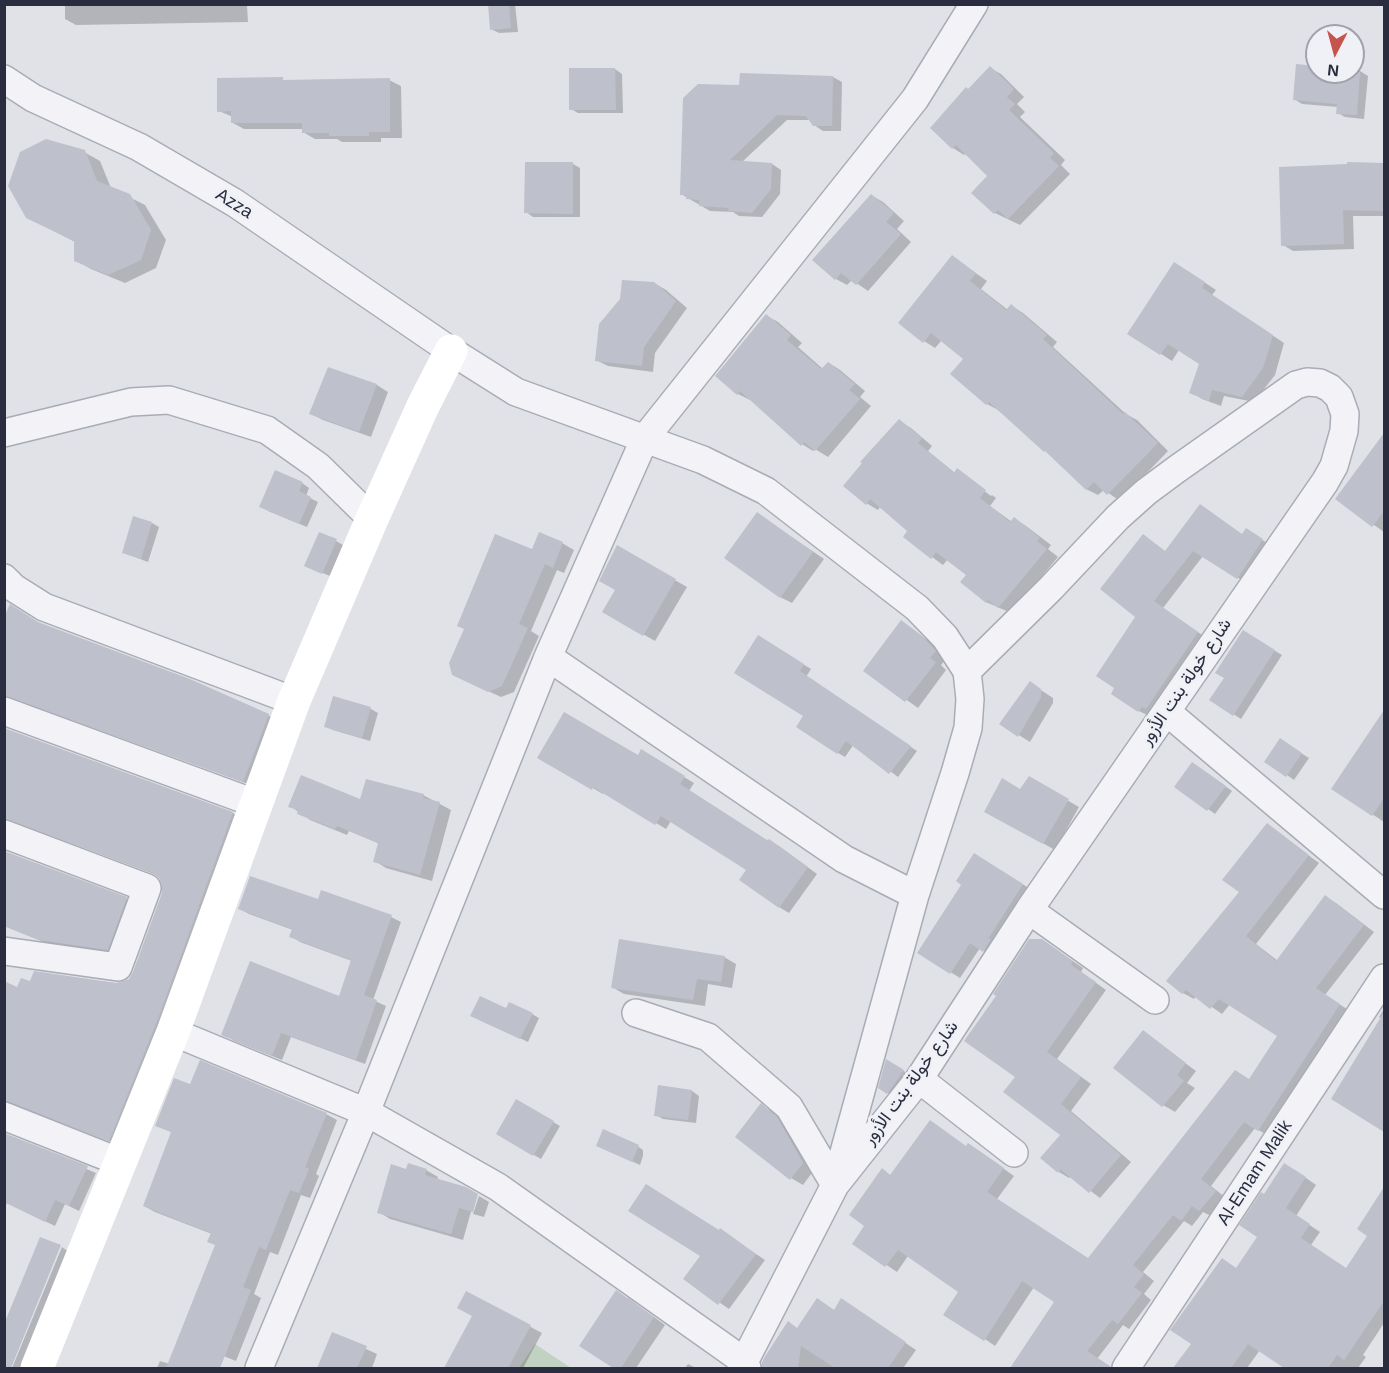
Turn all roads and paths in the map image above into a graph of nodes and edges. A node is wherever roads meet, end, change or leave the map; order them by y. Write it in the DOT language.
graph roads {
  1 [pos="974,4"];
  2 [pos="4,79"];
  3 [pos="450,351"];
  4 [pos="4,433"];
  5 [pos="645,438"];
  6 [pos="372,519"];
  7 [pos="4,578"];
  8 [pos="548,657"];
  9 [pos="967,671"];
  10 [pos="294,701"];
  11 [pos="4,711"];
  12 [pos="1167,712"];
  13 [pos="257,804"];
  14 [pos="4,834"];
  15 [pos="1384,894"];
  16 [pos="915,895"];
  17 [pos="1029,910"];
  18 [pos="4,951"];
  19 [pos="1384,978"];
  20 [pos="1155,1000"];
  21 [pos="636,1013"];
  22 [pos="173,1032"];
  23 [pos="919,1079"];
  24 [pos="366,1112"];
  25 [pos="4,1116"];
  26 [pos="1014,1153"];
  27 [pos="120,1162"];
  28 [pos="835,1185"];
  29 [pos="744,1366"];
  30 [pos="37,1368"];
  31 [pos="259,1368"];
  32 [pos="1126,1368"];
  1 -- 5 [label="street"];
  2 -- 3 [label="street, Azza"];
  3 -- 5 [label="street, Azza"];
  3 -- 6 [label="street"];
  4 -- 6 [label="street"];
  5 -- 8 [label="street"];
  5 -- 9 [label="street, Azza"];
  6 -- 10 [label="street"];
  7 -- 10 [label="street"];
  8 -- 16 [label="street"];
  8 -- 24 [label="street"];
  9 -- 12 [label="street, شارع خولة بنت الأزور"];
  9 -- 16 [label="street"];
  10 -- 13 [label="street"];
  11 -- 13 [label="street"];
  12 -- 15 [label="street"];
  12 -- 17 [label="street, شارع خولة بنت الأزور"];
  13 -- 22 [label="street"];
  14 -- 18 [label="street"];
  16 -- 28 [label="street"];
  17 -- 20 [label="street"];
  17 -- 23 [label="street, شارع خولة بنت الأزور"];
  19 -- 32 [label="street, Al-Emam Malik"];
  21 -- 28 [label="street"];
  22 -- 24 [label="street"];
  22 -- 27 [label="street"];
  23 -- 26 [label="street"];
  23 -- 28 [label="street, شارع خولة بنت الأزور"];
  24 -- 29 [label="street"];
  24 -- 31 [label="street"];
  25 -- 27 [label="street"];
  27 -- 30 [label="street"];
  28 -- 29 [label="street, شارع خولة بنت الأزور"];
}
